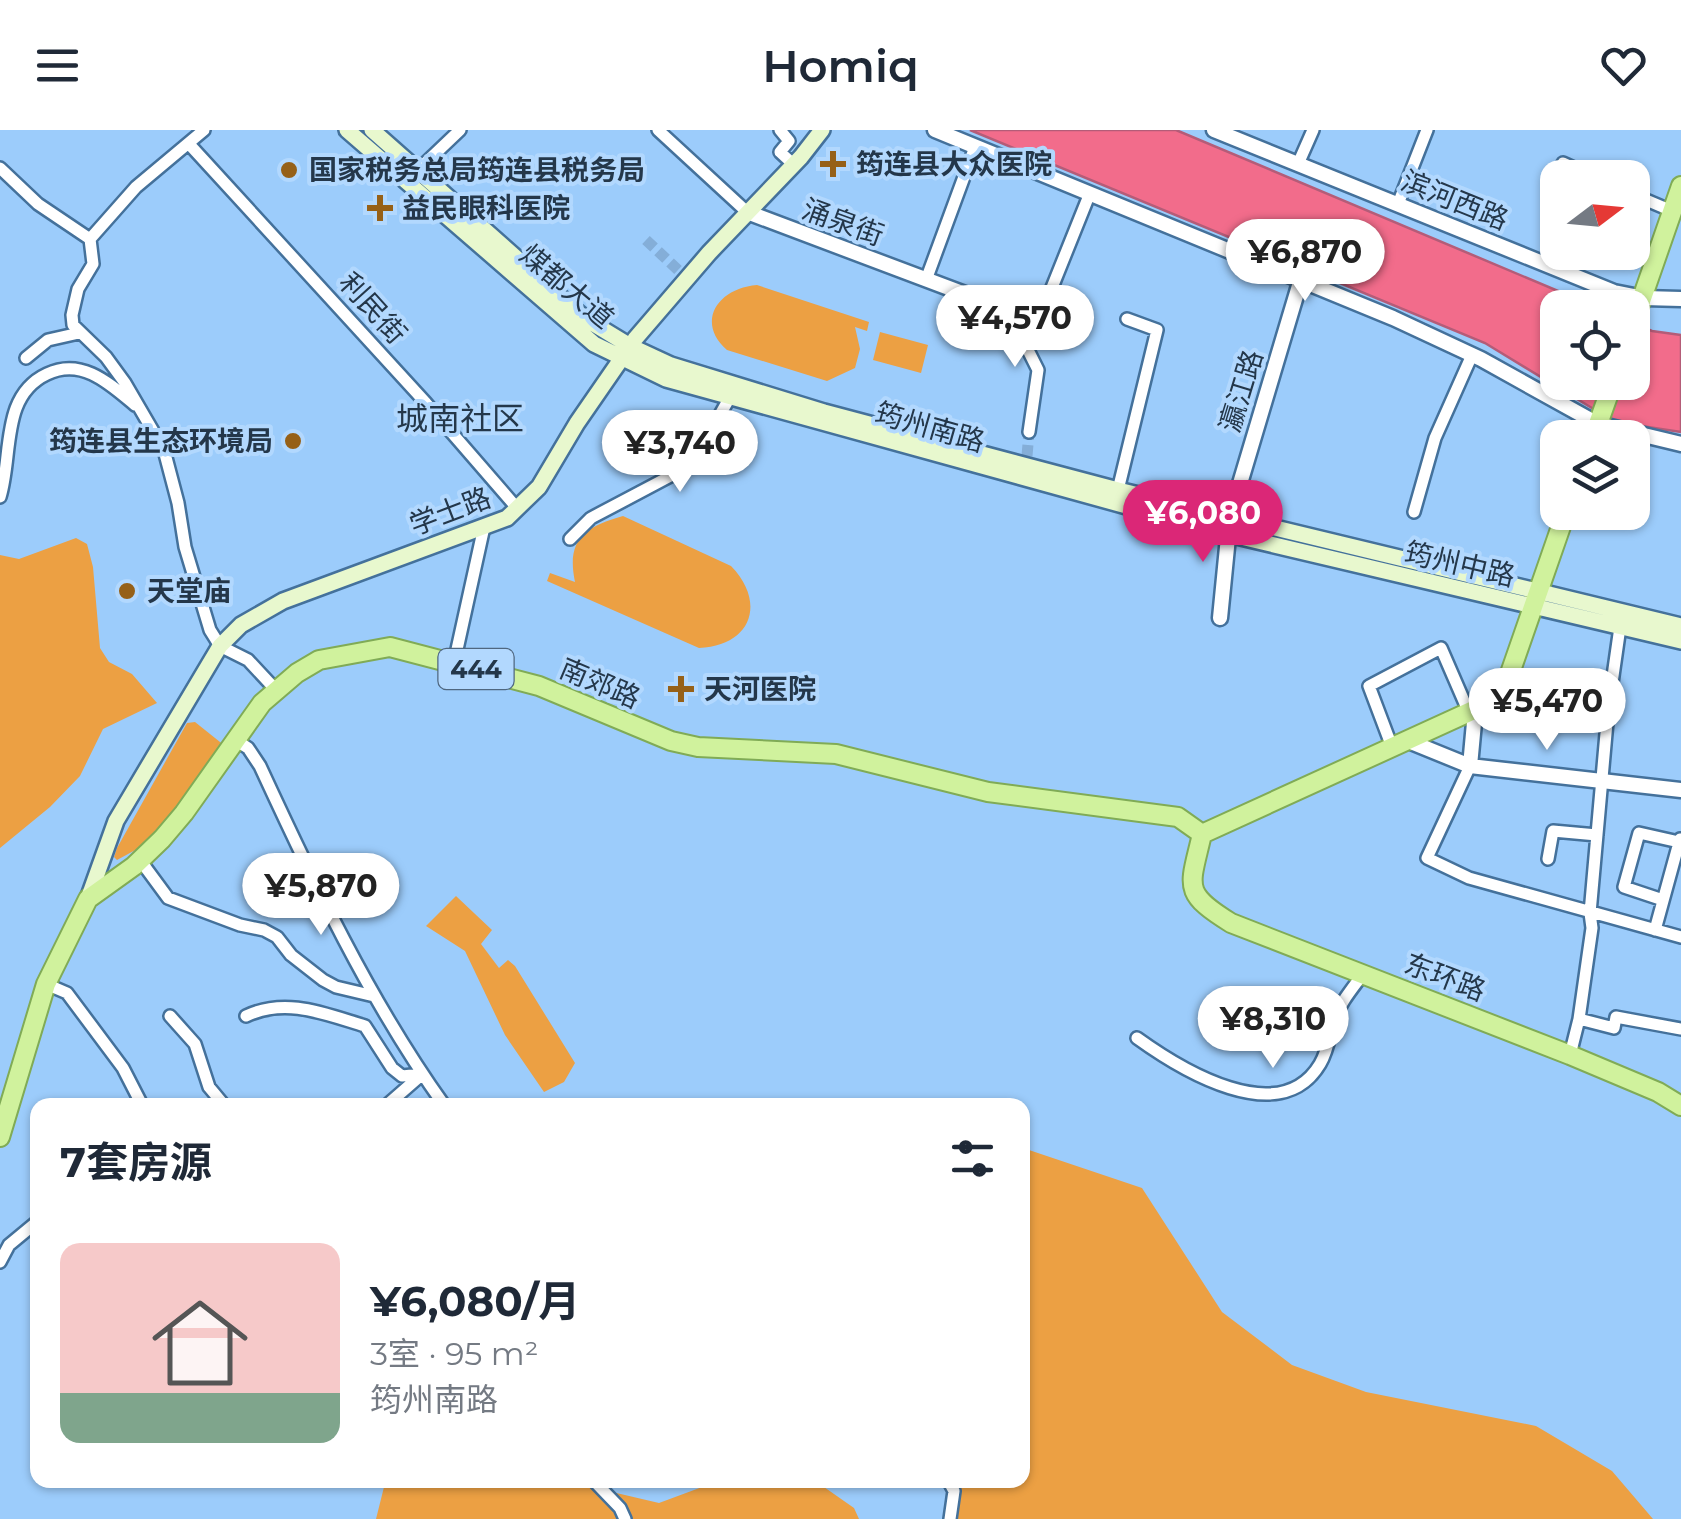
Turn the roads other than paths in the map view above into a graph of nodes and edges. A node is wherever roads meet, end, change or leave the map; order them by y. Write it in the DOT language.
graph roads {
  1 [pos="204,130"];
  2 [pos="347,130"];
  3 [pos="372,130"];
  4 [pos="460,130"];
  5 [pos="658,130"];
  6 [pos="780,130"];
  7 [pos="822,130"];
  8 [pos="934,130"];
  9 [pos="1214,130"];
  10 [pos="1313,130"];
  11 [pos="1427,130"];
  12 [pos="190,144"];
  13 [pos="975,147"];
  14 [pos="793,164"];
  15 [pos="1298,164"];
  16 [pos="0,168"];
  17 [pos="418,170"];
  18 [pos="1681,186"];
  19 [pos="1090,193"];
  20 [pos="1650,202"];
  21 [pos="1398,204"];
  22 [pos="1672,211"];
  23 [pos="747,212"];
  24 [pos="90,240"];
  25 [pos="1301,278"];
  26 [pos="926,280"];
  27 [pos="1610,290"];
  28 [pos="1647,290"];
  29 [pos="1650,298"];
  30 [pos="1681,299"];
  31 [pos="1126,319"];
  32 [pos="1034,320"];
  33 [pos="78,333"];
  34 [pos="626,353"];
  35 [pos="1472,355"];
  36 [pos="26,358"];
  37 [pos="730,397"];
  38 [pos="142,411"];
  39 [pos="1578,420"];
  40 [pos="1029,432"];
  41 [pos="1650,439"];
  42 [pos="1681,444"];
  43 [pos="1118,490"];
  44 [pos="0,497"];
  45 [pos="517,508"];
  46 [pos="1414,512"];
  47 [pos="1230,517"];
  48 [pos="484,527"];
  49 [pos="1560,530"];
  50 [pos="1228,534"];
  51 [pos="570,539"];
  52 [pos="1535,600"];
  53 [pos="1220,618"];
  54 [pos="1681,626"];
  55 [pos="1620,628"];
  56 [pos="1681,641"];
  57 [pos="220,646"];
  58 [pos="454,663"];
  59 [pos="276,690"];
  60 [pos="1475,712"];
  61 [pos="234,739"];
  62 [pos="1399,743"];
  63 [pos="1470,766"];
  64 [pos="1602,781"];
  65 [pos="1681,790"];
  66 [pos="1202,834"];
  67 [pos="1597,835"];
  68 [pos="1679,847"];
  69 [pos="140,860"];
  70 [pos="1548,860"];
  71 [pos="88,899"];
  72 [pos="1663,900"];
  73 [pos="1590,913"];
  74 [pos="1654,930"];
  75 [pos="1681,936"];
  76 [pos="1363,974"];
  77 [pos="46,984"];
  78 [pos="374,996"];
  79 [pos="170,1016"];
  80 [pos="246,1016"];
  81 [pos="1580,1019"];
  82 [pos="1681,1029"];
  83 [pos="1137,1038"];
  84 [pos="1570,1055"];
  85 [pos="422,1074"];
  86 [pos="138,1098"];
  87 [pos="218,1098"];
  88 [pos="392,1098"];
  89 [pos="439,1098"];
  90 [pos="1681,1106"];
  91 [pos="0,1137"];
  92 [pos="30,1228"];
  93 [pos="0,1262"];
  94 [pos="601,1488"];
  95 [pos="952,1488"];
  96 [pos="626,1519"];
  97 [pos="950,1519"];
  1 -- 12 [label="street"];
  2 -- 34 [label="main road, 煤都大道"];
  3 -- 17 [label="main road, 煤都大道"];
  4 -- 17 [label="street"];
  5 -- 23 [label="street, 涌泉街"];
  6 -- 14 [label="street"];
  7 -- 14 [label="main road, 学士路"];
  8 -- 13 [label="street"];
  9 -- 15 [label="street, 滨河西路"];
  10 -- 15 [label="street"];
  11 -- 21 [label="street"];
  12 -- 24 [label="street"];
  12 -- 45 [label="street, 利民街"];
  13 -- 19 [label="street"];
  13 -- 26 [label="street"];
  14 -- 23 [label="main road, 学士路"];
  15 -- 21 [label="street, 滨河西路"];
  16 -- 24 [label="street"];
  17 -- 34 [label="main road, 煤都大道"];
  18 -- 22 [label="main road"];
  19 -- 25 [label="street"];
  19 -- 32 [label="street"];
  20 -- 22 [label="street"];
  21 -- 27 [label="street, 滨河西路"];
  22 -- 28 [label="main road"];
  23 -- 26 [label="street, 涌泉街"];
  23 -- 34 [label="main road, 学士路"];
  24 -- 33 [label="street"];
  25 -- 35 [label="street"];
  25 -- 47 [label="street, 瀛江路"];
  26 -- 32 [label="street, 涌泉街"];
  29 -- 30 [label="street, 滨河西路"];
  31 -- 43 [label="street"];
  32 -- 40 [label="street"];
  33 -- 36 [label="street"];
  33 -- 38 [label="street"];
  34 -- 37 [label="main road, 筠州南路"];
  34 -- 43 [label="main road, 筠州南路"];
  34 -- 45 [label="main road, 学士路"];
  35 -- 39 [label="street"];
  35 -- 46 [label="street"];
  37 -- 50 [label="main road, 筠州南路"];
  37 -- 51 [label="street"];
  38 -- 44 [label="street"];
  38 -- 57 [label="street"];
  41 -- 42 [label="street"];
  43 -- 47 [label="main road, 筠州南路"];
  45 -- 48 [label="main road, 学士路"];
  47 -- 50 [label="street, 瀛江路"];
  47 -- 52 [label="main road, 筠州中路"];
  48 -- 57 [label="main road, 学士路"];
  48 -- 58 [label="street"];
  49 -- 52 [label="main road"];
  50 -- 52 [label="main road, 筠州中路"];
  50 -- 53 [label="street, 瀛江路"];
  52 -- 54 [label="main road, 筠州中路"];
  52 -- 55 [label="main road, 筠州中路"];
  52 -- 60 [label="main road"];
  55 -- 56 [label="main road, 筠州中路"];
  55 -- 64 [label="street"];
  57 -- 59 [label="street"];
  57 -- 71 [label="main road, 学士路"];
  58 -- 59 [label="main road, 南郊路 / 444"];
  58 -- 66 [label="main road, 南郊路 / 444"];
  59 -- 61 [label="main road, 南郊路 / 444"];
  60 -- 62 [label="main road"];
  60 -- 62 [label="street"];
  60 -- 63 [label="street"];
  61 -- 69 [label="main road, 南郊路 / 444"];
  61 -- 78 [label="street"];
  62 -- 63 [label="street"];
  62 -- 66 [label="main road"];
  63 -- 64 [label="street"];
  63 -- 73 [label="street"];
  64 -- 65 [label="street"];
  64 -- 67 [label="street"];
  66 -- 76 [label="main road, 东环路"];
  67 -- 70 [label="street"];
  67 -- 73 [label="street"];
  68 -- 72 [label="street"];
  68 -- 72 [label="street"];
  69 -- 71 [label="main road, 南郊路 / 444"];
  69 -- 78 [label="street"];
  71 -- 77 [label="main road, 南郊路 / 444"];
  72 -- 74 [label="street"];
  73 -- 74 [label="street"];
  73 -- 81 [label="street"];
  74 -- 75 [label="street"];
  76 -- 83 [label="street"];
  76 -- 84 [label="main road, 东环路"];
  77 -- 86 [label="street"];
  77 -- 91 [label="main road, 南郊路 / 444"];
  78 -- 85 [label="street"];
  79 -- 87 [label="street"];
  80 -- 85 [label="street"];
  81 -- 82 [label="street"];
  81 -- 84 [label="street"];
  84 -- 90 [label="main road, 东环路"];
  85 -- 88 [label="street"];
  85 -- 89 [label="street"];
  92 -- 93 [label="street"];
  94 -- 96 [label="street"];
  95 -- 97 [label="street"];
}
